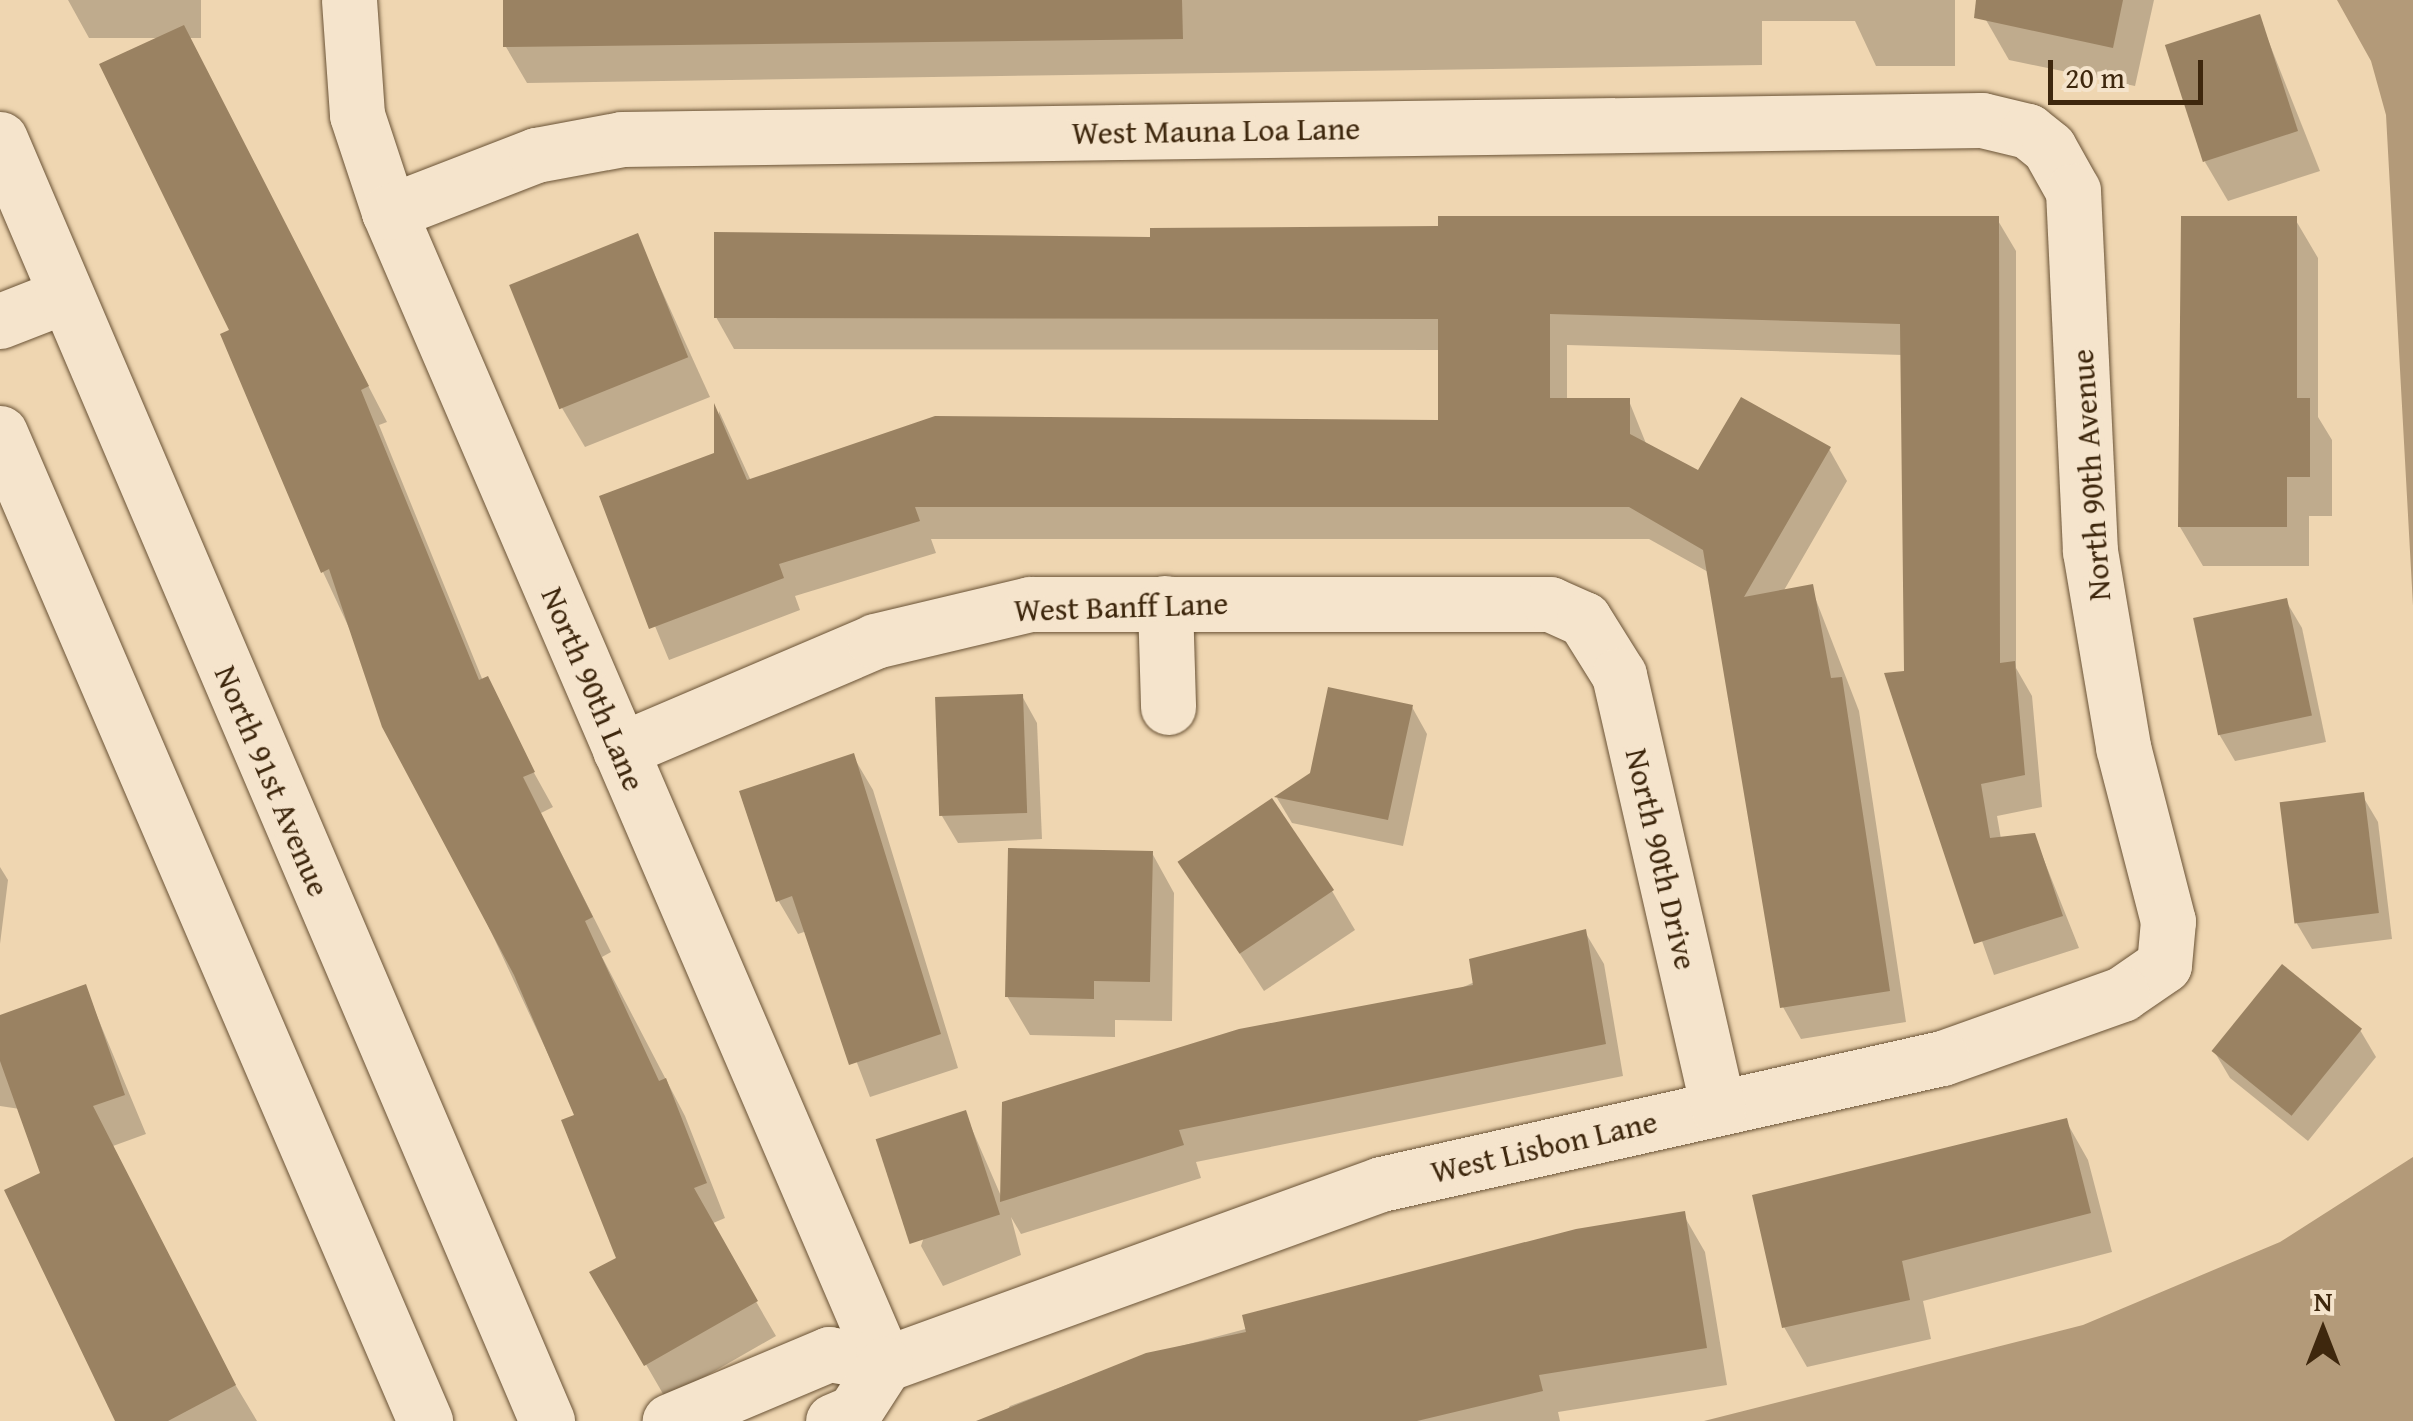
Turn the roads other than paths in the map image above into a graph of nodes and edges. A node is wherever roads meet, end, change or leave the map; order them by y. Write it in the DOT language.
graph roads {
  1 [pos="349,0"];
  2 [pos="0,139"];
  3 [pos="2049,148"];
  4 [pos="389,212"];
  5 [pos="64,296"];
  6 [pos="0,321"];
  7 [pos="0,432"];
  8 [pos="1165,603"];
  9 [pos="1584,619"];
  10 [pos="1168,708"];
  11 [pos="620,750"];
  12 [pos="2168,921"];
  13 [pos="1718,1108"];
  14 [pos="885,1364"];
  15 [pos="425,1421"];
  16 [pos="547,1421"];
  17 [pos="670,1421"];
  18 [pos="833,1421"];
  1 -- 4 [label="street, North 90th Lane"];
  2 -- 5 [label="street, North 91st Avenue"];
  3 -- 4 [label="street, West Mauna Loa Lane"];
  3 -- 12 [label="street, North 90th Avenue"];
  4 -- 11 [label="street, North 90th Lane"];
  5 -- 6 [label="street"];
  5 -- 16 [label="street, North 91st Avenue"];
  7 -- 15 [label="street"];
  8 -- 9 [label="street, West Banff Lane"];
  8 -- 10 [label="street"];
  8 -- 11 [label="street, West Banff Lane"];
  9 -- 13 [label="street, North 90th Drive"];
  11 -- 14 [label="street, North 90th Lane"];
  12 -- 13 [label="street, West Lisbon Lane"];
  13 -- 14 [label="street, West Lisbon Lane"];
  14 -- 17 [label="street, West Lisbon Lane"];
  14 -- 18 [label="street"];
}
